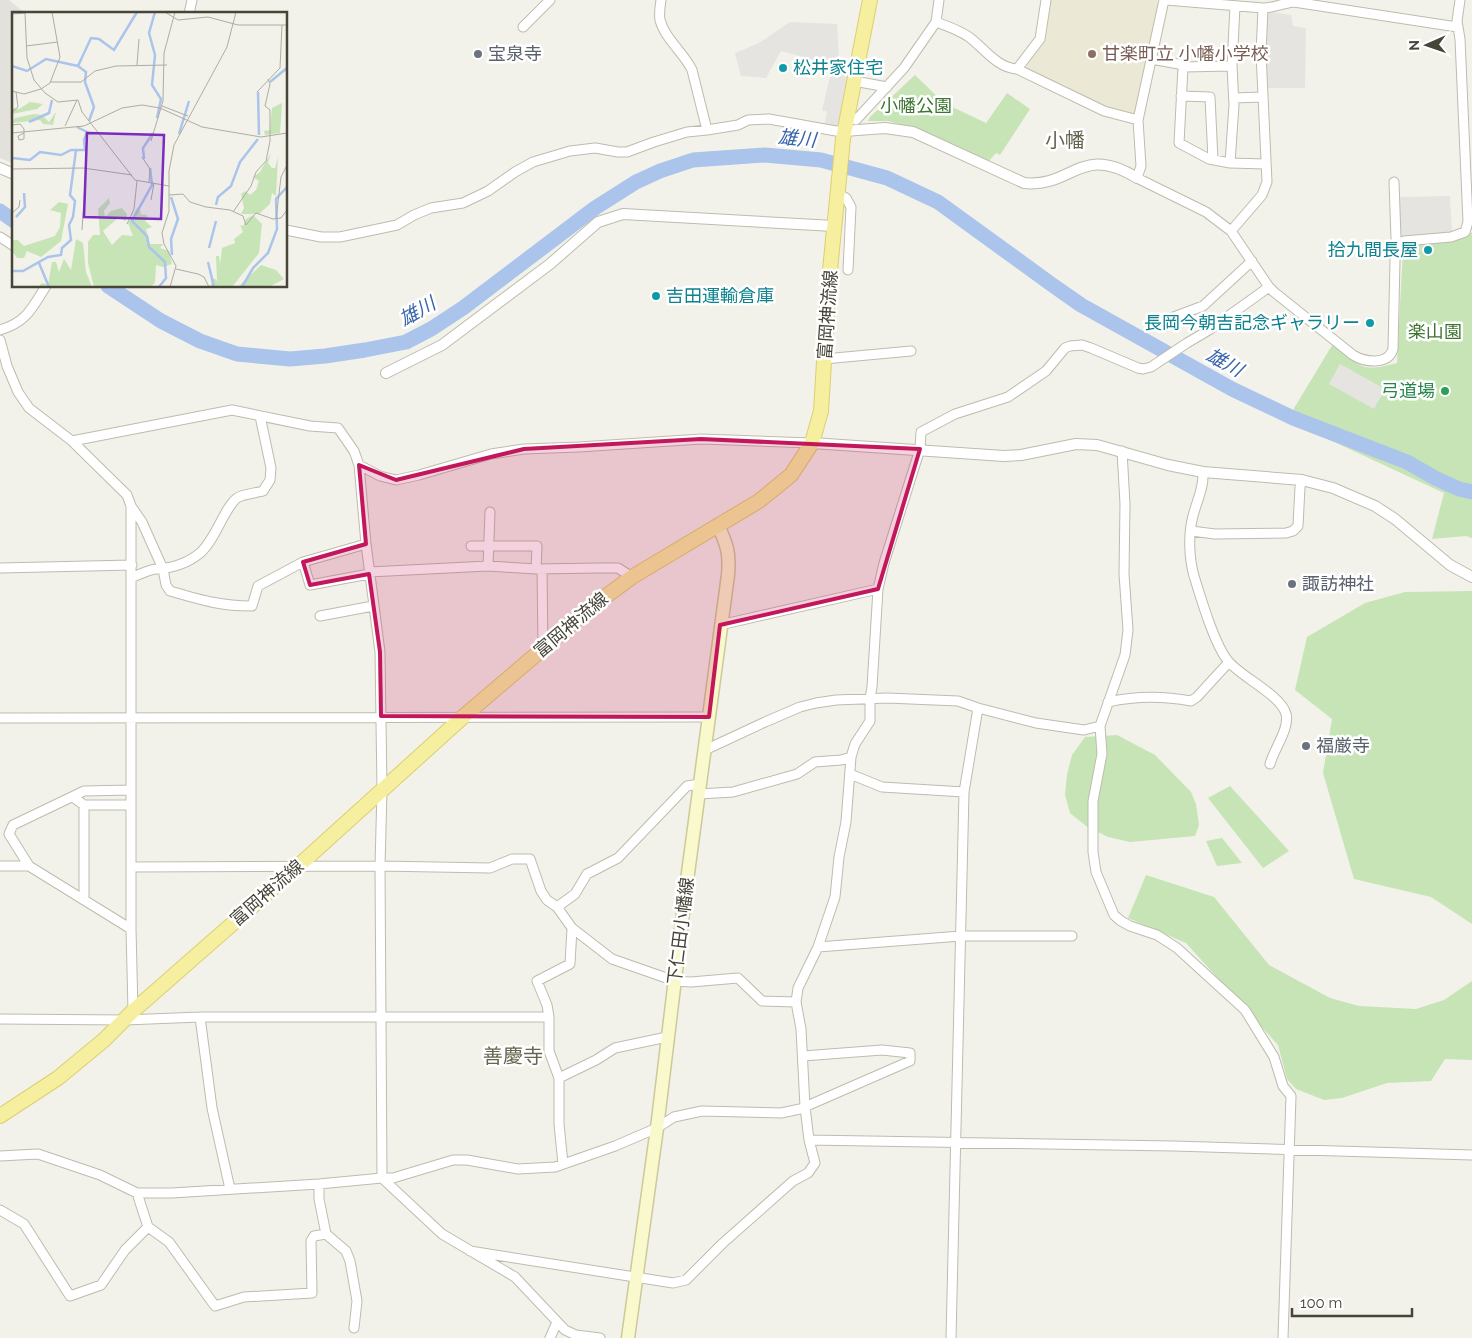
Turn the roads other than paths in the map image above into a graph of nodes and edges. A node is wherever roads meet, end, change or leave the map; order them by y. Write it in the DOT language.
graph roads {
  1 [pos="550,0"];
  2 [pos="661,0"];
  3 [pos="870,0"];
  4 [pos="939,0"];
  5 [pos="1046,0"];
  6 [pos="1165,0"];
  7 [pos="1460,0"];
  8 [pos="1279,2"];
  9 [pos="1235,6"];
  10 [pos="1263,8"];
  11 [pos="936,22"];
  12 [pos="523,26"];
  13 [pos="1458,27"];
  14 [pos="1152,59"];
  15 [pos="1232,66"];
  16 [pos="1183,67"];
  17 [pos="1017,69"];
  18 [pos="854,81"];
  19 [pos="1462,84"];
  20 [pos="1472,84"];
  21 [pos="887,87"];
  22 [pos="1181,96"];
  23 [pos="1262,97"];
  24 [pos="1234,98"];
  25 [pos="856,120"];
  26 [pos="1138,120"];
  27 [pos="707,130"];
  28 [pos="844,135"];
  29 [pos="1213,160"];
  30 [pos="1230,163"];
  31 [pos="1266,164"];
  32 [pos="0,168"];
  33 [pos="12,173"];
  34 [pos="1137,178"];
  35 [pos="1394,182"];
  36 [pos="838,194"];
  37 [pos="834,226"];
  38 [pos="288,230"];
  39 [pos="1231,232"];
  40 [pos="0,237"];
  41 [pos="1398,244"];
  42 [pos="12,245"];
  43 [pos="1252,261"];
  44 [pos="848,270"];
  45 [pos="1269,287"];
  46 [pos="45,288"];
  47 [pos="1171,318"];
  48 [pos="0,330"];
  49 [pos="0,340"];
  50 [pos="911,351"];
  51 [pos="824,359"];
  52 [pos="386,373"];
  53 [pos="260,416"];
  54 [pos="72,441"];
  55 [pos="812,443"];
  56 [pos="920,449"];
  57 [pos="1122,451"];
  58 [pos="358,465"];
  59 [pos="1203,472"];
  60 [pos="1302,480"];
  61 [pos="131,506"];
  62 [pos="490,512"];
  63 [pos="718,525"];
  64 [pos="1191,531"];
  65 [pos="366,544"];
  66 [pos="471,546"];
  67 [pos="488,546"];
  68 [pos="303,562"];
  69 [pos="132,565"];
  70 [pos="488,566"];
  71 [pos="0,568"];
  72 [pos="163,569"];
  73 [pos="539,569"];
  74 [pos="369,573"];
  75 [pos="132,577"];
  76 [pos="632,577"];
  77 [pos="1472,577"];
  78 [pos="878,589"];
  79 [pos="374,606"];
  80 [pos="320,616"];
  81 [pos="720,625"];
  82 [pos="543,648"];
  83 [pos="1229,662"];
  84 [pos="870,698"];
  85 [pos="1108,702"];
  86 [pos="978,708"];
  87 [pos="381,716"];
  88 [pos="464,716"];
  89 [pos="709,717"];
  90 [pos="0,718"];
  91 [pos="131,718"];
  92 [pos="1100,726"];
  93 [pos="705,750"];
  94 [pos="851,757"];
  95 [pos="1270,764"];
  96 [pos="850,774"];
  97 [pos="700,789"];
  98 [pos="130,790"];
  99 [pos="382,790"];
  100 [pos="964,792"];
  101 [pos="73,797"];
  102 [pos="84,805"];
  103 [pos="131,805"];
  104 [pos="0,866"];
  105 [pos="29,866"];
  106 [pos="380,866"];
  107 [pos="131,868"];
  108 [pos="296,868"];
  109 [pos="84,900"];
  110 [pos="557,907"];
  111 [pos="572,928"];
  112 [pos="131,929"];
  113 [pos="961,936"];
  114 [pos="1072,936"];
  115 [pos="818,947"];
  116 [pos="675,981"];
  117 [pos="796,1002"];
  118 [pos="129,1015"];
  119 [pos="200,1017"];
  120 [pos="382,1018"];
  121 [pos="550,1018"];
  122 [pos="0,1020"];
  123 [pos="667,1037"];
  124 [pos="803,1056"];
  125 [pos="559,1078"];
  126 [pos="805,1107"];
  127 [pos="0,1116"];
  128 [pos="657,1128"];
  129 [pos="809,1140"];
  130 [pos="956,1143"];
  131 [pos="1290,1151"];
  132 [pos="1472,1155"];
  133 [pos="0,1156"];
  134 [pos="563,1164"];
  135 [pos="382,1178"];
  136 [pos="319,1184"];
  137 [pos="230,1189"];
  138 [pos="137,1193"];
  139 [pos="0,1210"];
  140 [pos="148,1227"];
  141 [pos="326,1234"];
  142 [pos="470,1251"];
  143 [pos="635,1276"];
  144 [pos="557,1322"];
  145 [pos="354,1328"];
  146 [pos="550,1338"];
  147 [pos="600,1338"];
  148 [pos="628,1338"];
  149 [pos="951,1338"];
  150 [pos="1283,1338"];
  1 -- 12 [label="street"];
  2 -- 27 [label="street"];
  3 -- 18 [label="main road, 富岡神流線"];
  4 -- 11 [label="street"];
  5 -- 17 [label="street"];
  6 -- 9 [label="street"];
  6 -- 14 [label="street"];
  7 -- 13 [label="street"];
  8 -- 10 [label="street"];
  8 -- 13 [label="street"];
  9 -- 10 [label="street"];
  9 -- 15 [label="street"];
  10 -- 23 [label="street"];
  11 -- 17 [label="street"];
  11 -- 21 [label="street"];
  13 -- 19 [label="street"];
  14 -- 16 [label="street"];
  14 -- 26 [label="street"];
  15 -- 16 [label="street"];
  15 -- 24 [label="street"];
  16 -- 22 [label="street"];
  17 -- 26 [label="street"];
  18 -- 21 [label="street"];
  18 -- 28 [label="main road, 富岡神流線"];
  19 -- 20 [label="street"];
  19 -- 41 [label="street"];
  21 -- 25 [label="street"];
  22 -- 29 [label="street"];
  22 -- 29 [label="street"];
  23 -- 24 [label="street"];
  23 -- 31 [label="street"];
  24 -- 30 [label="street"];
  26 -- 34 [label="street"];
  27 -- 28 [label="street"];
  27 -- 38 [label="street"];
  28 -- 34 [label="street"];
  28 -- 36 [label="main road, 富岡神流線"];
  29 -- 30 [label="street"];
  30 -- 31 [label="street"];
  31 -- 39 [label="street"];
  32 -- 33 [label="street"];
  34 -- 39 [label="street"];
  35 -- 41 [label="street"];
  36 -- 37 [label="main road, 富岡神流線"];
  36 -- 44 [label="street"];
  37 -- 51 [label="main road, 富岡神流線"];
  37 -- 52 [label="street"];
  39 -- 43 [label="street"];
  40 -- 42 [label="street"];
  41 -- 45 [label="street"];
  43 -- 45 [label="street"];
  43 -- 47 [label="street"];
  45 -- 56 [label="street"];
  46 -- 48 [label="street"];
  49 -- 54 [label="street"];
  50 -- 51 [label="street"];
  51 -- 55 [label="main road, 富岡神流線"];
  53 -- 54 [label="street"];
  53 -- 58 [label="street"];
  53 -- 72 [label="street"];
  54 -- 61 [label="street"];
  55 -- 56 [label="street"];
  55 -- 58 [label="street"];
  55 -- 63 [label="main road, 富岡神流線"];
  56 -- 57 [label="street"];
  56 -- 78 [label="street"];
  57 -- 59 [label="street"];
  57 -- 85 [label="street"];
  58 -- 65 [label="street"];
  59 -- 60 [label="street"];
  59 -- 64 [label="street"];
  60 -- 64 [label="street"];
  60 -- 77 [label="street"];
  61 -- 69 [label="street"];
  61 -- 72 [label="street"];
  62 -- 67 [label="street"];
  63 -- 76 [label="main road, 富岡神流線"];
  63 -- 81 [label="main road, 下仁田小幡線"];
  64 -- 83 [label="street"];
  65 -- 68 [label="street"];
  65 -- 74 [label="street"];
  66 -- 67 [label="street"];
  67 -- 70 [label="street"];
  67 -- 73 [label="street"];
  68 -- 72 [label="street"];
  68 -- 74 [label="street"];
  69 -- 71 [label="street"];
  69 -- 75 [label="street"];
  70 -- 73 [label="street"];
  70 -- 74 [label="street"];
  72 -- 75 [label="street"];
  73 -- 76 [label="street"];
  73 -- 82 [label="street"];
  74 -- 79 [label="street"];
  75 -- 91 [label="street"];
  76 -- 82 [label="main road, 富岡神流線"];
  78 -- 81 [label="street"];
  78 -- 84 [label="street"];
  79 -- 80 [label="street"];
  79 -- 87 [label="street"];
  81 -- 89 [label="main road, 下仁田小幡線"];
  82 -- 88 [label="main road, 富岡神流線"];
  83 -- 85 [label="street"];
  83 -- 95 [label="street"];
  84 -- 86 [label="street"];
  84 -- 93 [label="street"];
  84 -- 94 [label="street"];
  85 -- 92 [label="street"];
  86 -- 92 [label="street"];
  86 -- 100 [label="street"];
  87 -- 88 [label="street"];
  87 -- 91 [label="street"];
  87 -- 99 [label="street"];
  88 -- 89 [label="street"];
  88 -- 99 [label="main road, 富岡神流線"];
  89 -- 93 [label="main road, 下仁田小幡線"];
  90 -- 91 [label="street"];
  91 -- 98 [label="street"];
  92 -- 131 [label="street"];
  93 -- 97 [label="main road, 下仁田小幡線"];
  94 -- 96 [label="street"];
  94 -- 97 [label="street"];
  96 -- 100 [label="street"];
  96 -- 115 [label="street"];
  97 -- 110 [label="street"];
  97 -- 116 [label="main road, 下仁田小幡線"];
  98 -- 101 [label="street"];
  98 -- 103 [label="street"];
  99 -- 106 [label="street"];
  99 -- 108 [label="main road, 富岡神流線"];
  100 -- 113 [label="street"];
  101 -- 102 [label="street"];
  101 -- 105 [label="street"];
  102 -- 103 [label="street"];
  102 -- 109 [label="street"];
  103 -- 107 [label="street"];
  104 -- 105 [label="street"];
  105 -- 109 [label="street"];
  106 -- 108 [label="street"];
  106 -- 110 [label="street"];
  106 -- 120 [label="street"];
  107 -- 108 [label="street"];
  107 -- 112 [label="street"];
  108 -- 118 [label="main road, 富岡神流線"];
  109 -- 112 [label="street"];
  110 -- 111 [label="street"];
  111 -- 116 [label="street"];
  111 -- 121 [label="street"];
  112 -- 118 [label="street"];
  113 -- 114 [label="street"];
  113 -- 115 [label="street"];
  113 -- 130 [label="street"];
  115 -- 117 [label="street"];
  116 -- 117 [label="street"];
  116 -- 123 [label="main road, 下仁田小幡線"];
  117 -- 124 [label="street"];
  118 -- 119 [label="street"];
  118 -- 122 [label="street"];
  118 -- 127 [label="main road, 富岡神流線"];
  119 -- 120 [label="street"];
  119 -- 137 [label="street"];
  120 -- 121 [label="street"];
  120 -- 135 [label="street"];
  121 -- 125 [label="street"];
  123 -- 125 [label="street"];
  123 -- 128 [label="main road, 下仁田小幡線"];
  124 -- 126 [label="street"];
  124 -- 126 [label="street"];
  125 -- 134 [label="street"];
  126 -- 128 [label="street"];
  126 -- 129 [label="street"];
  128 -- 134 [label="street"];
  128 -- 143 [label="main road, 下仁田小幡線"];
  129 -- 130 [label="street"];
  129 -- 143 [label="street"];
  130 -- 131 [label="street"];
  130 -- 149 [label="street"];
  131 -- 132 [label="street"];
  131 -- 150 [label="street"];
  133 -- 138 [label="street"];
  134 -- 135 [label="street"];
  135 -- 136 [label="street"];
  135 -- 142 [label="street"];
  136 -- 137 [label="street"];
  136 -- 141 [label="street"];
  137 -- 138 [label="street"];
  138 -- 140 [label="street"];
  139 -- 140 [label="street"];
  140 -- 141 [label="street"];
  141 -- 145 [label="street"];
  142 -- 143 [label="street"];
  142 -- 144 [label="street"];
  143 -- 148 [label="main road, 下仁田小幡線"];
  144 -- 146 [label="street"];
  144 -- 147 [label="street"];
}
